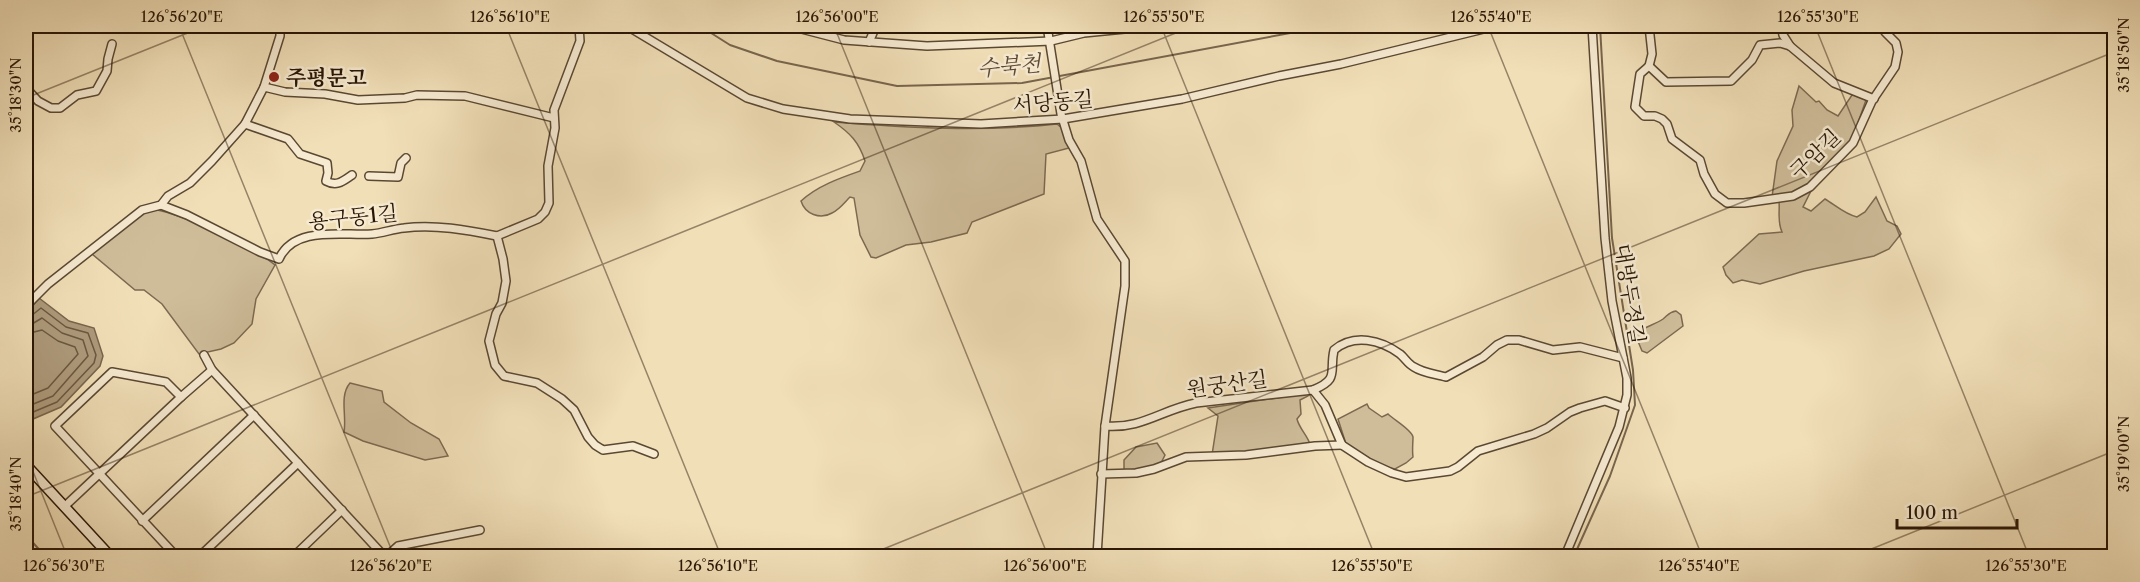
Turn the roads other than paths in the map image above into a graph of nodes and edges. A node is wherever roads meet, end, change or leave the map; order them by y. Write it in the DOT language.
graph roads {
  1 [pos="280,26"];
  2 [pos="579,26"];
  3 [pos="627,26"];
  4 [pos="790,26"];
  5 [pos="876,26"];
  6 [pos="1047,26"];
  7 [pos="1155,26"];
  8 [pos="1496,26"];
  9 [pos="1592,26"];
  10 [pos="1649,26"];
  11 [pos="1781,26"];
  12 [pos="1885,26"];
  13 [pos="868,42"];
  14 [pos="112,44"];
  15 [pos="1052,44"];
  16 [pos="1790,46"];
  17 [pos="1649,66"];
  18 [pos="264,87"];
  19 [pos="26,88"];
  20 [pos="1874,99"];
  21 [pos="1062,117"];
  22 [pos="554,118"];
  23 [pos="245,124"];
  24 [pos="406,158"];
  25 [pos="352,175"];
  26 [pos="369,176"];
  27 [pos="161,205"];
  28 [pos="497,236"];
  29 [pos="26,306"];
  30 [pos="204,355"];
  31 [pos="1623,358"];
  32 [pos="212,370"];
  33 [pos="1313,390"];
  34 [pos="181,397"];
  35 [pos="1625,408"];
  36 [pos="254,415"];
  37 [pos="1105,426"];
  38 [pos="1342,445"];
  39 [pos="654,454"];
  40 [pos="298,463"];
  41 [pos="26,465"];
  42 [pos="1101,474"];
  43 [pos="100,475"];
  44 [pos="64,507"];
  45 [pos="342,510"];
  46 [pos="142,521"];
  47 [pos="480,530"];
  48 [pos="110,556"];
  49 [pos="176,556"];
  50 [pos="200,556"];
  51 [pos="294,556"];
  52 [pos="385,556"];
  53 [pos="1097,556"];
  54 [pos="1565,556"];
  1 -- 18 [label="street"];
  2 -- 22 [label="street"];
  3 -- 21 [label="street, 서당동길"];
  4 -- 13 [label="street"];
  5 -- 13 [label="street"];
  6 -- 15 [label="street"];
  7 -- 15 [label="street"];
  8 -- 21 [label="street, 서당동길"];
  9 -- 31 [label="street, 대방두정길"];
  10 -- 17 [label="street, 구암길"];
  11 -- 16 [label="street"];
  12 -- 20 [label="street, 구암길"];
  13 -- 15 [label="street"];
  14 -- 19 [label="street"];
  15 -- 21 [label="street"];
  16 -- 17 [label="street"];
  16 -- 20 [label="street"];
  17 -- 20 [label="street, 구암길"];
  18 -- 22 [label="street"];
  18 -- 23 [label="street"];
  21 -- 37 [label="street"];
  22 -- 28 [label="street"];
  23 -- 25 [label="street, 용구동1길"];
  23 -- 27 [label="street"];
  24 -- 26 [label="street, 용구동1길"];
  27 -- 28 [label="street, 용구동1길"];
  27 -- 29 [label="street"];
  28 -- 39 [label="street"];
  30 -- 32 [label="street"];
  31 -- 33 [label="street"];
  31 -- 35 [label="street, 대방두정길"];
  32 -- 34 [label="street"];
  32 -- 36 [label="street"];
  33 -- 37 [label="street, 원궁산길"];
  33 -- 38 [label="street"];
  34 -- 43 [label="street"];
  34 -- 43 [label="street"];
  35 -- 38 [label="street"];
  35 -- 54 [label="street, 대방두정길"];
  36 -- 40 [label="street"];
  36 -- 46 [label="street"];
  37 -- 42 [label="street"];
  38 -- 42 [label="street"];
  40 -- 45 [label="street"];
  40 -- 50 [label="street"];
  41 -- 44 [label="street"];
  42 -- 53 [label="street"];
  43 -- 44 [label="street"];
  43 -- 46 [label="street"];
  44 -- 48 [label="street"];
  45 -- 51 [label="street"];
  45 -- 52 [label="street"];
  46 -- 49 [label="street"];
  47 -- 52 [label="street"];
}
